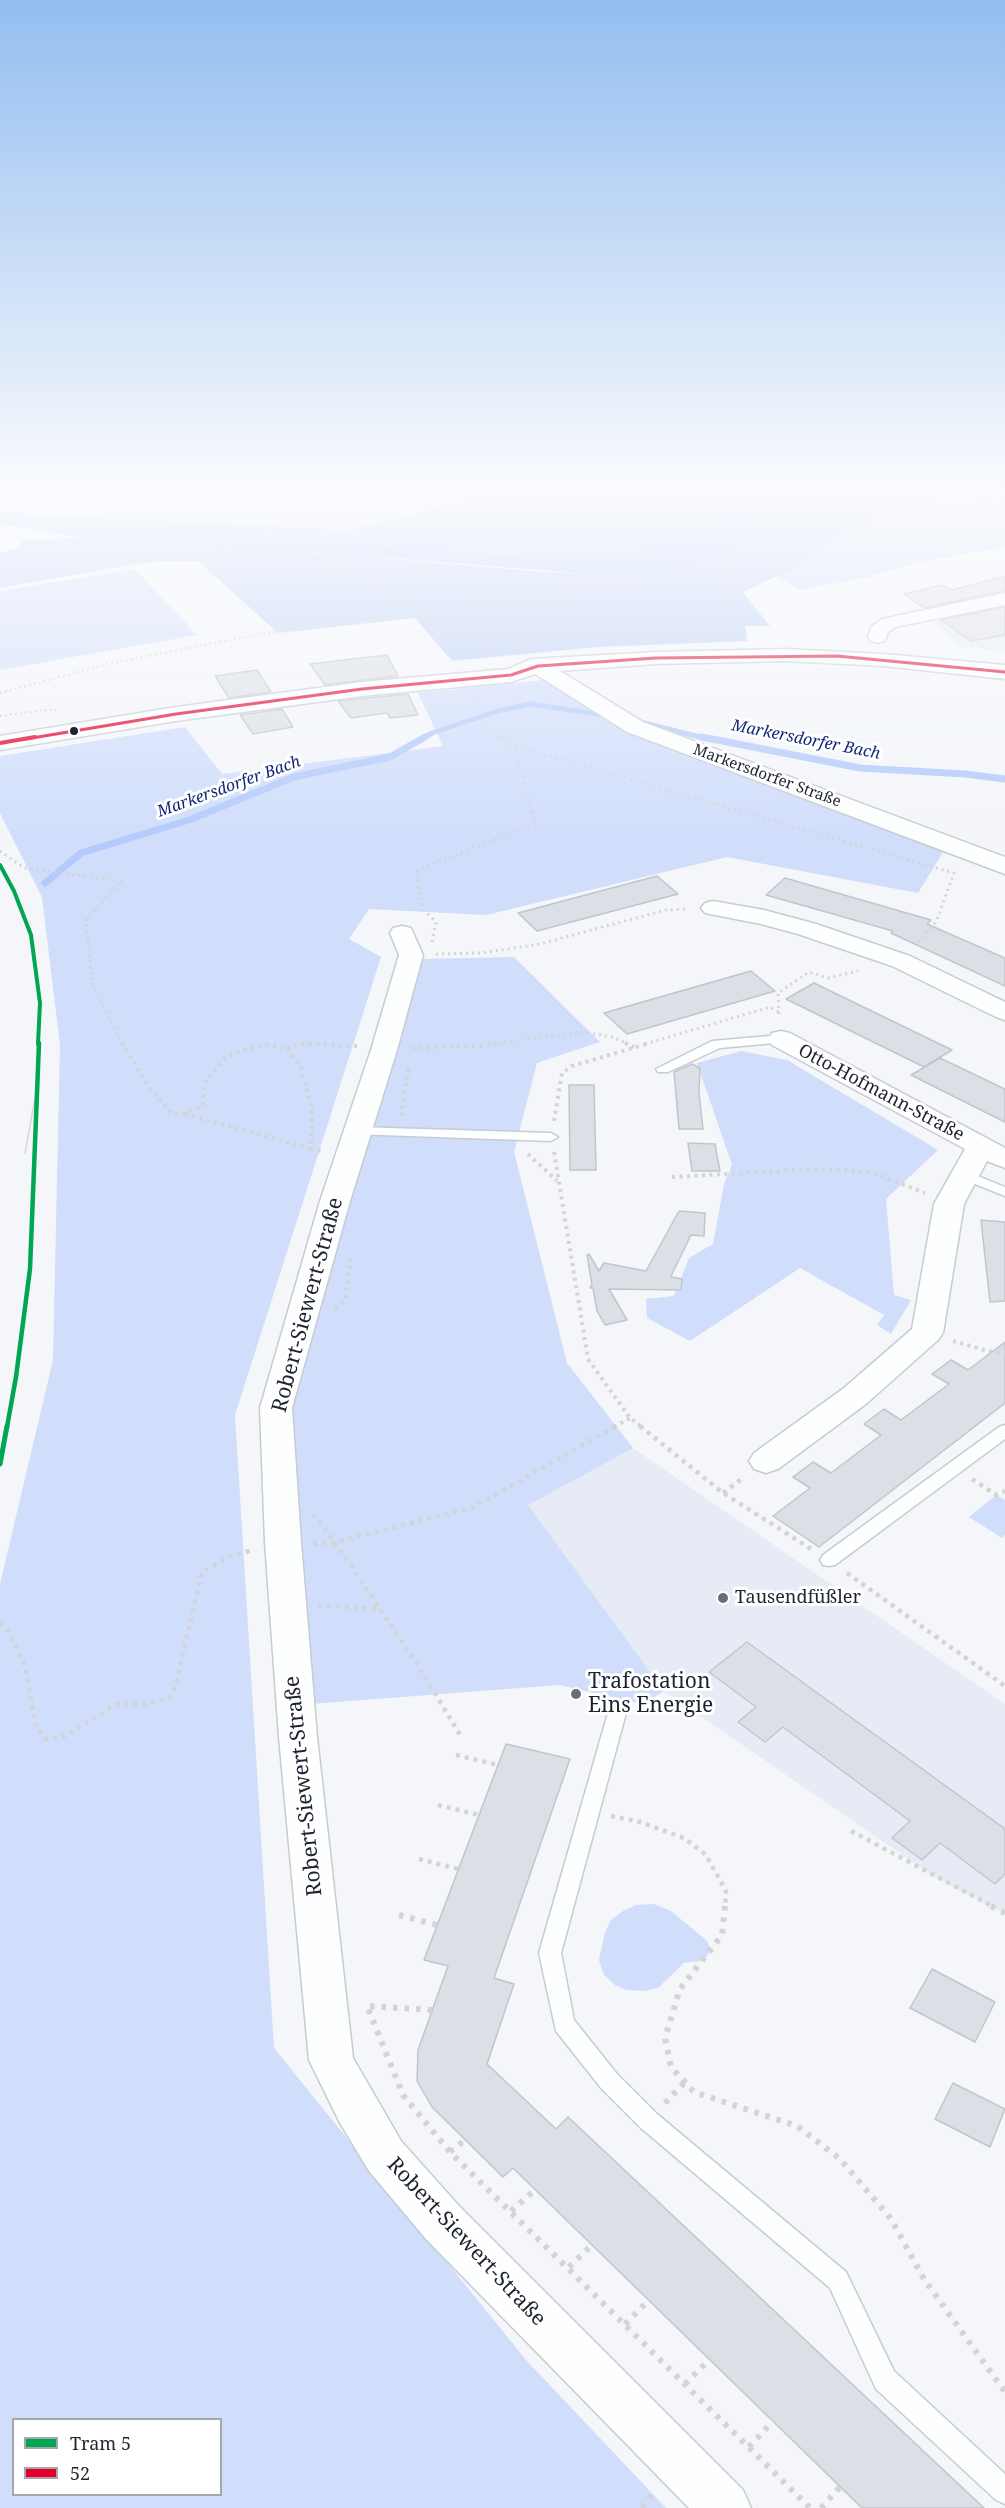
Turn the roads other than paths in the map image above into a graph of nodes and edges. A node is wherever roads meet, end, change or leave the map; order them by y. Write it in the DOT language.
graph roads {
  1 [pos="947,611"];
  2 [pos="878,637"];
  3 [pos="538,666"];
  4 [pos="1005,672"];
  5 [pos="0,731"];
  6 [pos="0,743"];
  7 [pos="1005,866"];
  8 [pos="713,908"];
  9 [pos="414,948"];
  10 [pos="1005,1012"];
  11 [pos="781,1039"];
  12 [pos="663,1069"];
  13 [pos="551,1137"];
  14 [pos="353,1144"];
  15 [pos="993,1153"];
  16 [pos="965,1175"];
  17 [pos="1005,1192"];
  18 [pos="1005,1431"];
  19 [pos="766,1461"];
  20 [pos="829,1560"];
  21 [pos="617,1713"];
  22 [pos="1005,2491"];
  23 [pos="725,2508"];
  1 -- 2 [label="street"];
  3 -- 4 [label="main road"];
  3 -- 5 [label="main road"];
  3 -- 6 [label="main road"];
  3 -- 7 [label="main road, Markersdorfer Straße"];
  8 -- 10 [label="street"];
  9 -- 14 [label="street, Robert-Siewert-Straße"];
  11 -- 12 [label="lane"];
  11 -- 15 [label="street, Otto-Hofmann-Straße"];
  13 -- 14 [label="lane"];
  14 -- 23 [label="street, Robert-Siewert-Straße"];
  15 -- 16 [label="street, Otto-Hofmann-Straße"];
  16 -- 17 [label="lane"];
  16 -- 19 [label="street, Otto-Hofmann-Straße"];
  18 -- 20 [label="lane"];
  21 -- 22 [label="lane"];
}
